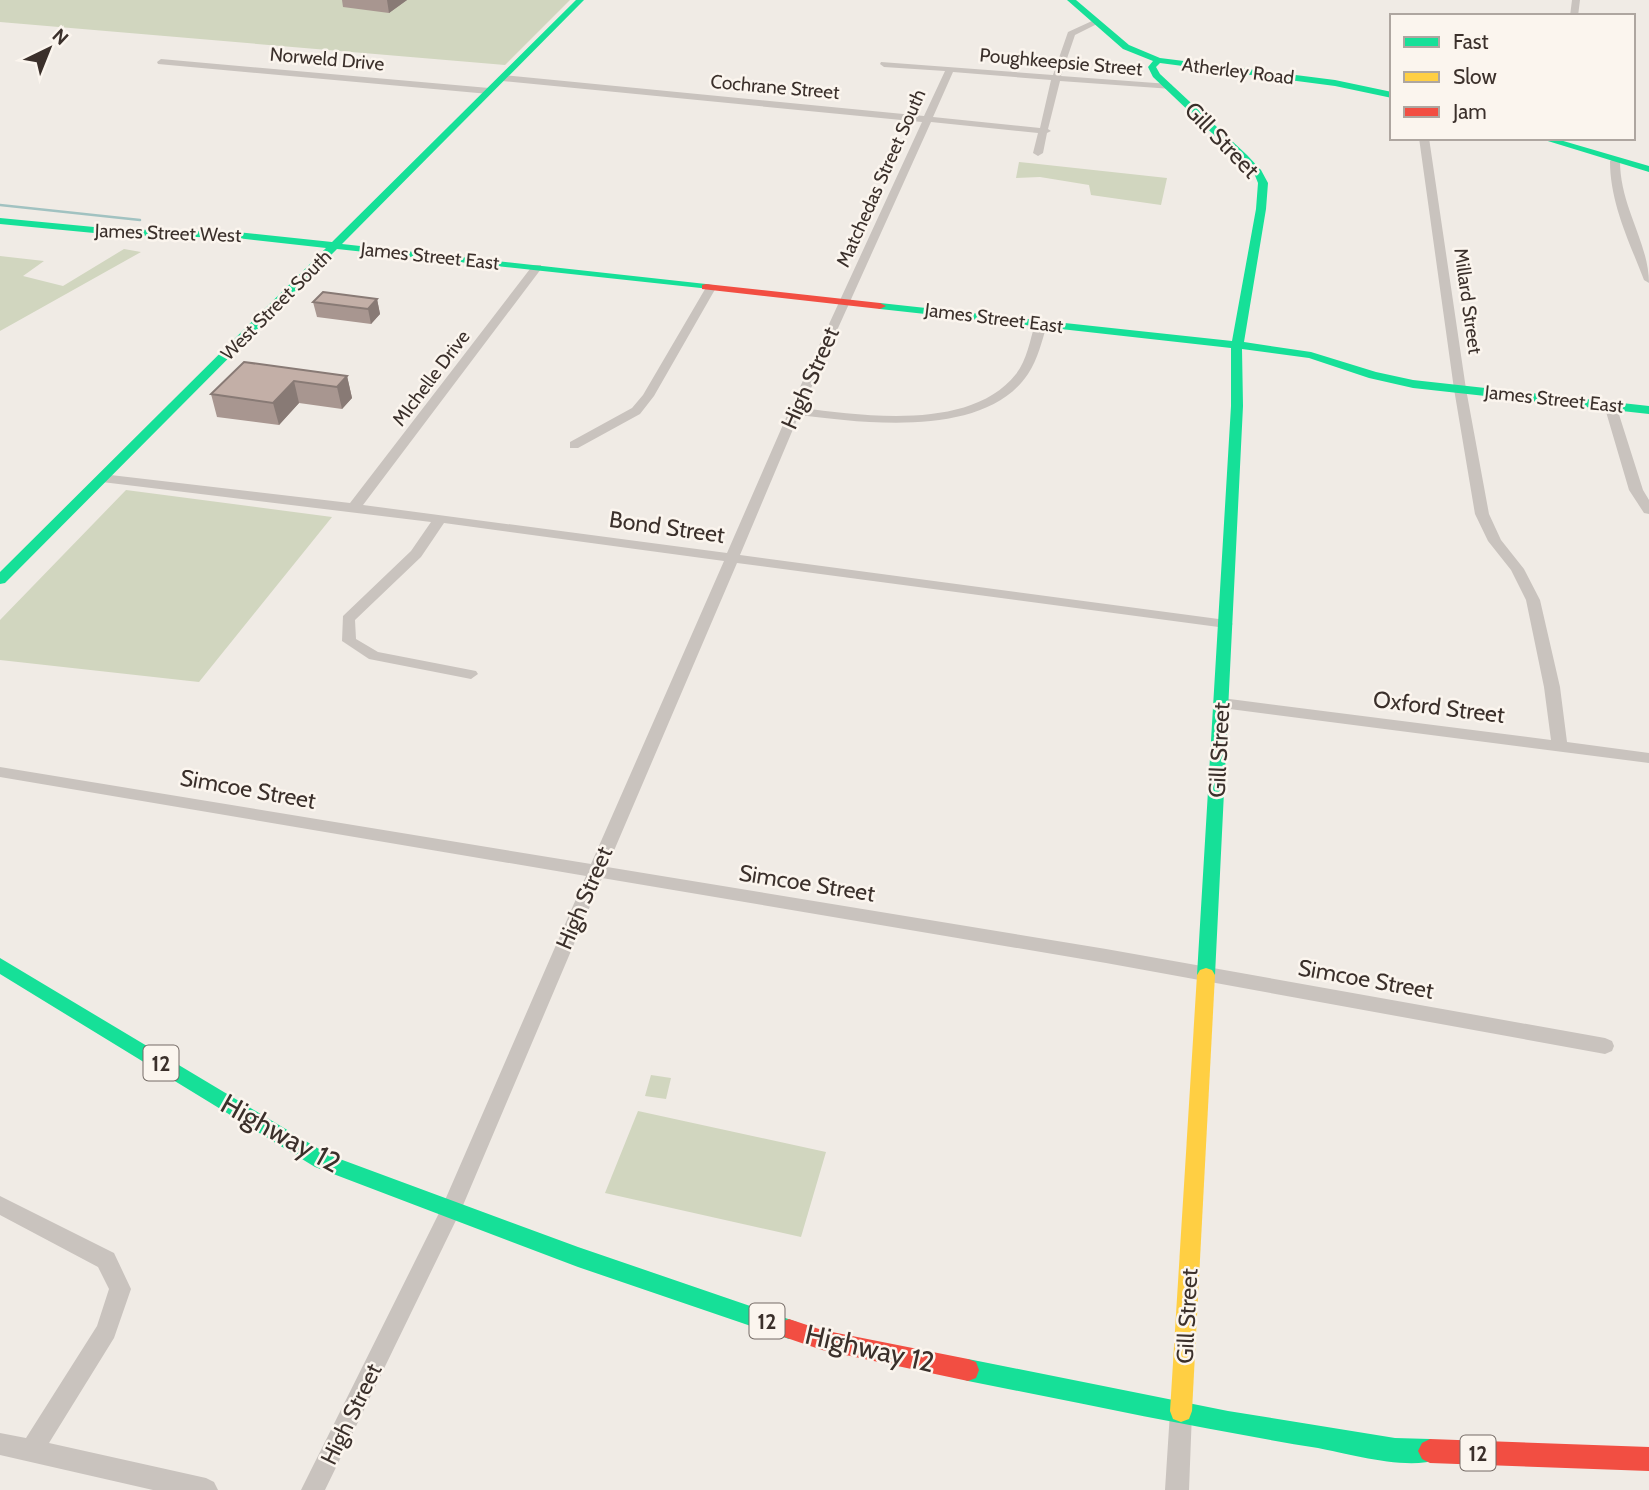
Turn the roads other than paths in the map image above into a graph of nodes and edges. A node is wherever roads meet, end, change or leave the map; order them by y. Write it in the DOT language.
graph roads {
  1 [pos="580,0"];
  2 [pos="1071,0"];
  3 [pos="1095,23"];
  4 [pos="1158,60"];
  5 [pos="161,62"];
  6 [pos="884,64"];
  7 [pos="950,69"];
  8 [pos="502,78"];
  9 [pos="1056,79"];
  10 [pos="1169,87"];
  11 [pos="489,91"];
  12 [pos="1390,94"];
  13 [pos="926,119"];
  14 [pos="1045,131"];
  15 [pos="1424,140"];
  16 [pos="1548,140"];
  17 [pos="1038,153"];
  18 [pos="1615,161"];
  19 [pos="1649,169"];
  20 [pos="0,221"];
  21 [pos="335,246"];
  22 [pos="537,267"];
  23 [pos="1649,280"];
  24 [pos="712,286"];
  25 [pos="845,300"];
  26 [pos="1041,324"];
  27 [pos="1237,346"];
  28 [pos="1460,389"];
  29 [pos="1609,405"];
  30 [pos="1649,410"];
  31 [pos="795,411"];
  32 [pos="574,445"];
  33 [pos="102,478"];
  34 [pos="353,509"];
  35 [pos="1649,510"];
  36 [pos="440,519"];
  37 [pos="732,559"];
  38 [pos="0,580"];
  39 [pos="1226,624"];
  40 [pos="471,674"];
  41 [pos="1222,703"];
  42 [pos="1559,746"];
  43 [pos="1649,758"];
  44 [pos="0,772"];
  45 [pos="594,873"];
  46 [pos="0,965"];
  47 [pos="1206,976"];
  48 [pos="1605,1046"];
  49 [pos="0,1205"];
  50 [pos="451,1210"];
  51 [pos="1181,1411"];
  52 [pos="0,1444"];
  53 [pos="31,1451"];
  54 [pos="1649,1460"];
  55 [pos="206,1490"];
  56 [pos="313,1490"];
  57 [pos="1177,1490"];
  1 -- 8 [label="main road, West Street South"];
  2 -- 3 [label="main road, Atherley Road"];
  3 -- 4 [label="main road, Atherley Road"];
  3 -- 9 [label="street"];
  4 -- 10 [label="main road, Gill Street"];
  4 -- 12 [label="main road, Atherley Road"];
  5 -- 11 [label="street, Norweld Drive"];
  6 -- 7 [label="street, Poughkeepsie Street"];
  7 -- 9 [label="street, Poughkeepsie Street"];
  7 -- 13 [label="street, Matchedas Street South"];
  8 -- 11 [label="main road, West Street South"];
  8 -- 13 [label="street, Cochrane Street"];
  9 -- 10 [label="street, Poughkeepsie Street"];
  9 -- 14 [label="street"];
  10 -- 27 [label="main road, Gill Street"];
  11 -- 21 [label="main road, West Street South"];
  13 -- 14 [label="street, Cochrane Street"];
  13 -- 25 [label="street, Matchedas Street South"];
  14 -- 17 [label="street"];
  15 -- 28 [label="street, Millard Street"];
  16 -- 18 [label="main road"];
  18 -- 19 [label="main road"];
  18 -- 23 [label="street"];
  20 -- 21 [label="main road, James Street West"];
  21 -- 22 [label="main road, James Street East"];
  21 -- 33 [label="main road, West Street South"];
  22 -- 24 [label="main road, James Street East"];
  22 -- 34 [label="street, MIchelle Drive"];
  24 -- 25 [label="main road, James Street East"];
  24 -- 32 [label="street"];
  25 -- 26 [label="main road, James Street East"];
  25 -- 31 [label="street, High Street"];
  26 -- 27 [label="main road, James Street East"];
  26 -- 31 [label="street"];
  27 -- 28 [label="main road, James Street East"];
  27 -- 39 [label="main road, Gill Street"];
  28 -- 29 [label="main road, James Street East"];
  28 -- 42 [label="street, Millard Street"];
  29 -- 30 [label="main road, James Street East"];
  29 -- 35 [label="street"];
  31 -- 37 [label="street, High Street"];
  33 -- 34 [label="street, Bond Street"];
  33 -- 38 [label="main road, West Street South"];
  34 -- 36 [label="street, Bond Street"];
  36 -- 37 [label="street, Bond Street"];
  36 -- 40 [label="street"];
  37 -- 39 [label="street, Bond Street"];
  37 -- 45 [label="street, High Street"];
  39 -- 41 [label="main road, Gill Street"];
  41 -- 42 [label="street, Oxford Street"];
  41 -- 47 [label="main road, Gill Street"];
  42 -- 43 [label="street, Oxford Street"];
  44 -- 45 [label="street, Simcoe Street"];
  45 -- 47 [label="street, Simcoe Street"];
  45 -- 50 [label="street, High Street"];
  46 -- 50 [label="main road, Highway 12 / 12"];
  47 -- 48 [label="street, Simcoe Street"];
  47 -- 51 [label="main road, Gill Street"];
  49 -- 53 [label="street"];
  50 -- 51 [label="main road, Highway 12 / 12"];
  50 -- 56 [label="street, High Street"];
  51 -- 54 [label="main road, Highway 12 / 12"];
  51 -- 57 [label="street, Gill Street"];
  52 -- 53 [label="street"];
  53 -- 55 [label="street"];
}
